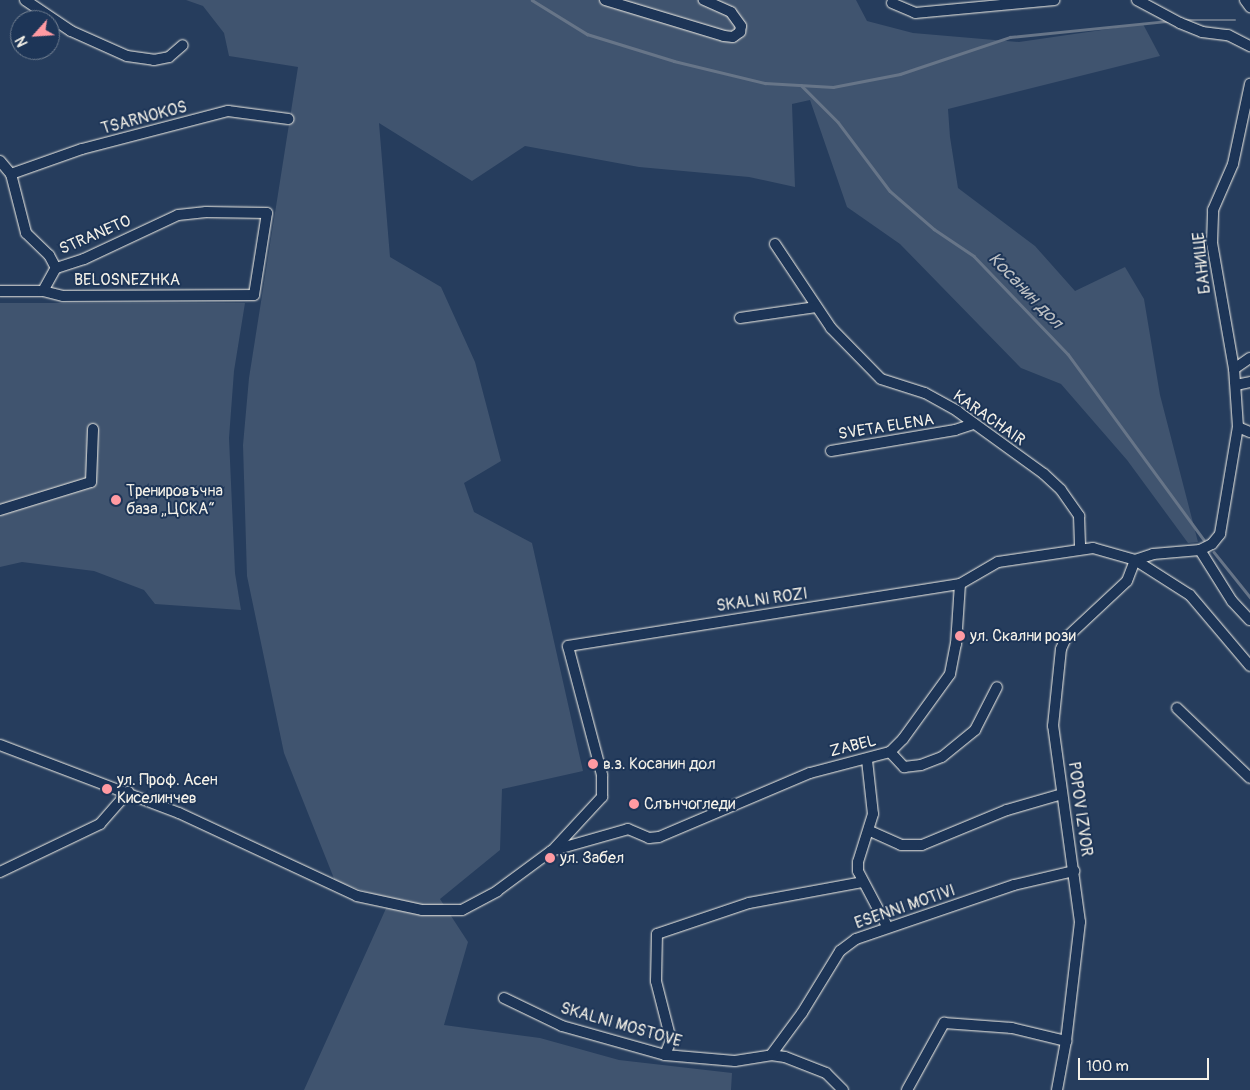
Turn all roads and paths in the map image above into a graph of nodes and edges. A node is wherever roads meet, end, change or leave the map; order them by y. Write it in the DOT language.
graph roads {
  1 [pos="25,0"];
  2 [pos="605,0"];
  3 [pos="704,0"];
  4 [pos="1054,0"];
  5 [pos="1137,0"];
  6 [pos="1245,0"];
  7 [pos="892,3"];
  8 [pos="1250,7"];
  9 [pos="183,45"];
  10 [pos="1250,46"];
  11 [pos="1250,84"];
  12 [pos="1248,108"];
  13 [pos="288,119"];
  14 [pos="0,161"];
  15 [pos="11,174"];
  16 [pos="775,244"];
  17 [pos="56,268"];
  18 [pos="0,291"];
  19 [pos="42,291"];
  20 [pos="254,295"];
  21 [pos="816,307"];
  22 [pos="740,318"];
  23 [pos="1250,358"];
  24 [pos="1234,368"];
  25 [pos="1250,382"];
  26 [pos="1236,385"];
  27 [pos="974,424"];
  28 [pos="1238,427"];
  29 [pos="93,430"];
  30 [pos="1250,432"];
  31 [pos="831,451"];
  32 [pos="0,510"];
  33 [pos="1080,549"];
  34 [pos="1200,550"];
  35 [pos="1135,560"];
  36 [pos="960,584"];
  37 [pos="1250,620"];
  38 [pos="1250,666"];
  39 [pos="997,687"];
  40 [pos="1177,708"];
  41 [pos="0,745"];
  42 [pos="890,752"];
  43 [pos="867,760"];
  44 [pos="1250,778"];
  45 [pos="128,792"];
  46 [pos="1062,794"];
  47 [pos="870,831"];
  48 [pos="551,851"];
  49 [pos="1074,871"];
  50 [pos="0,872"];
  51 [pos="862,882"];
  52 [pos="887,926"];
  53 [pos="504,998"];
  54 [pos="1066,1041"];
  55 [pos="665,1055"];
  56 [pos="771,1055"];
  57 [pos="843,1090"];
  58 [pos="907,1090"];
  59 [pos="1057,1090"];
  1 -- 9 [label="street"];
  2 -- 3 [label="street"];
  4 -- 7 [label="street"];
  5 -- 10 [label="street"];
  6 -- 8 [label="street"];
  11 -- 12 [label="street, БАНИЩЕ"];
  12 -- 24 [label="street, БАНИЩЕ"];
  13 -- 15 [label="street, TSARNOKOS"];
  14 -- 15 [label="street, STRANETO"];
  15 -- 17 [label="street, STRANETO"];
  16 -- 21 [label="street, KARACHAIR"];
  17 -- 19 [label="street"];
  17 -- 20 [label="street, STRANETO"];
  18 -- 19 [label="street, BELOSNEZHKA"];
  19 -- 20 [label="street, BELOSNEZHKA"];
  21 -- 22 [label="street"];
  21 -- 27 [label="street, KARACHAIR"];
  23 -- 24 [label="street"];
  24 -- 26 [label="street, БАНИЩЕ"];
  25 -- 26 [label="street"];
  26 -- 28 [label="street, БАНИЩЕ"];
  27 -- 31 [label="street, SVETA ELENA"];
  27 -- 33 [label="street, KARACHAIR"];
  28 -- 30 [label="street"];
  28 -- 34 [label="street, БАНИЩЕ"];
  29 -- 32 [label="street"];
  33 -- 35 [label="street"];
  33 -- 36 [label="street"];
  34 -- 35 [label="street"];
  34 -- 37 [label="street"];
  35 -- 38 [label="street"];
  35 -- 46 [label="street, POPOV IZVOR"];
  36 -- 42 [label="street, ZABEL"];
  36 -- 48 [label="street, SKALNI ROZI"];
  39 -- 42 [label="street"];
  40 -- 44 [label="street"];
  41 -- 45 [label="street, ZABEL"];
  42 -- 43 [label="street, ZABEL"];
  43 -- 47 [label="street"];
  43 -- 48 [label="street, ZABEL"];
  45 -- 48 [label="street, ZABEL"];
  45 -- 50 [label="street"];
  46 -- 47 [label="street"];
  46 -- 49 [label="street, POPOV IZVOR"];
  47 -- 51 [label="street"];
  49 -- 52 [label="street, ESENNI MOTIVI"];
  49 -- 54 [label="street, POPOV IZVOR"];
  51 -- 52 [label="street"];
  51 -- 55 [label="street"];
  52 -- 56 [label="street, ESENNI MOTIVI"];
  53 -- 55 [label="street, SKALNI MOSTOVE"];
  54 -- 58 [label="street"];
  54 -- 59 [label="street, POPOV IZVOR"];
  55 -- 56 [label="street, SKALNI MOSTOVE"];
  56 -- 57 [label="street, SKALNI MOSTOVE"];
}
